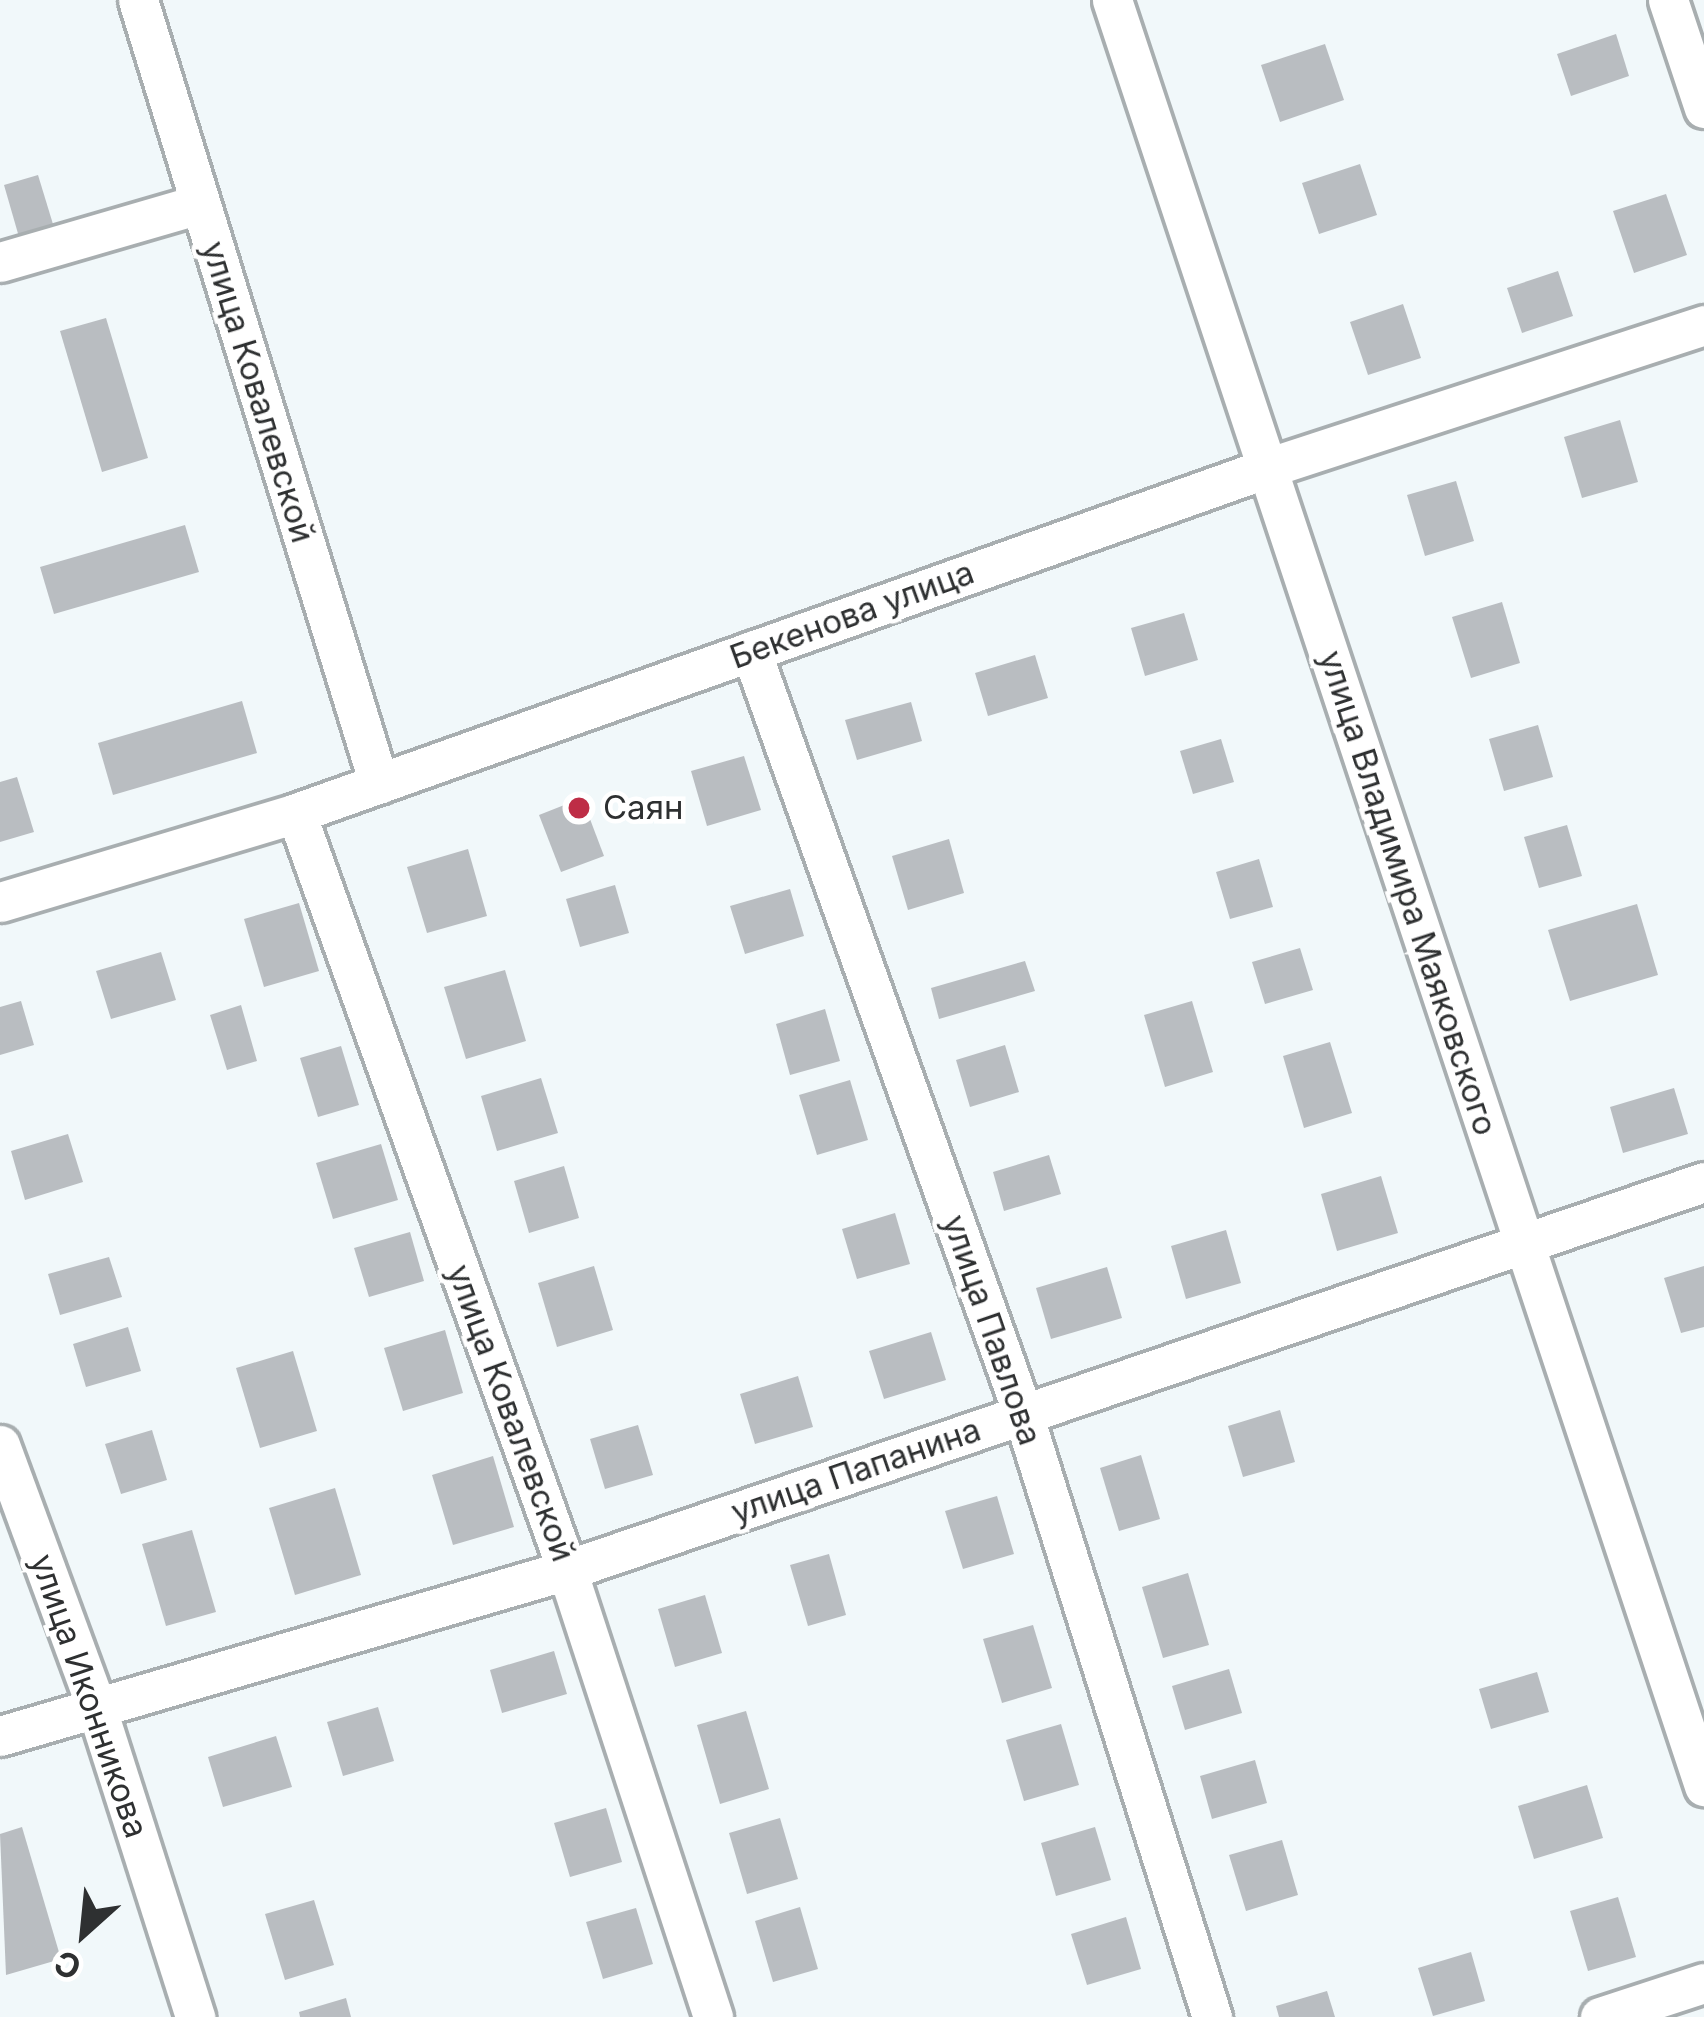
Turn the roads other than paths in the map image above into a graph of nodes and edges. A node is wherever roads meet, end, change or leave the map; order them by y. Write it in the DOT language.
graph roads {
  1 [pos="137,0"];
  2 [pos="1112,0"];
  3 [pos="1668,0"];
  4 [pos="1704,109"];
  5 [pos="200,204"];
  6 [pos="0,262"];
  7 [pos="1704,325"];
  8 [pos="1267,468"];
  9 [pos="751,651"];
  10 [pos="379,784"];
  11 [pos="296,813"];
  12 [pos="0,902"];
  13 [pos="1704,1182"];
  14 [pos="1524,1243"];
  15 [pos="1023,1414"];
  16 [pos="0,1445"];
  17 [pos="567,1570"];
  18 [pos="95,1703"];
  19 [pos="0,1736"];
  20 [pos="1704,1786"];
  21 [pos="1704,1983"];
  22 [pos="195,2017"];
  23 [pos="713,2017"];
  24 [pos="1212,2017"];
  25 [pos="1600,2017"];
  1 -- 5 [label="street, улица Ковалевской"];
  2 -- 8 [label="street, улица Владимира Маяковского"];
  3 -- 4 [label="street"];
  5 -- 6 [label="street"];
  5 -- 10 [label="street, улица Ковалевской"];
  7 -- 8 [label="street, Бекенова улица"];
  8 -- 9 [label="street, Бекенова улица"];
  8 -- 14 [label="street, улица Владимира Маяковского"];
  9 -- 10 [label="street, Бекенова улица"];
  9 -- 15 [label="street, улица Павлова"];
  10 -- 11 [label="street, Бекенова улица"];
  11 -- 12 [label="street, Бекенова улица"];
  11 -- 17 [label="street, улица Ковалевской"];
  13 -- 14 [label="street, улица Папанина"];
  14 -- 15 [label="street, улица Папанина"];
  14 -- 20 [label="street, улица Владимира Маяковского"];
  15 -- 17 [label="street, улица Папанина"];
  15 -- 24 [label="street, улица Павлова"];
  16 -- 18 [label="street, улица Иконникова"];
  17 -- 18 [label="street, улица Папанина"];
  17 -- 23 [label="street, улица Ковалевской"];
  18 -- 19 [label="street, улица Папанина"];
  18 -- 22 [label="street, улица Иконникова"];
  21 -- 25 [label="street"];
}
